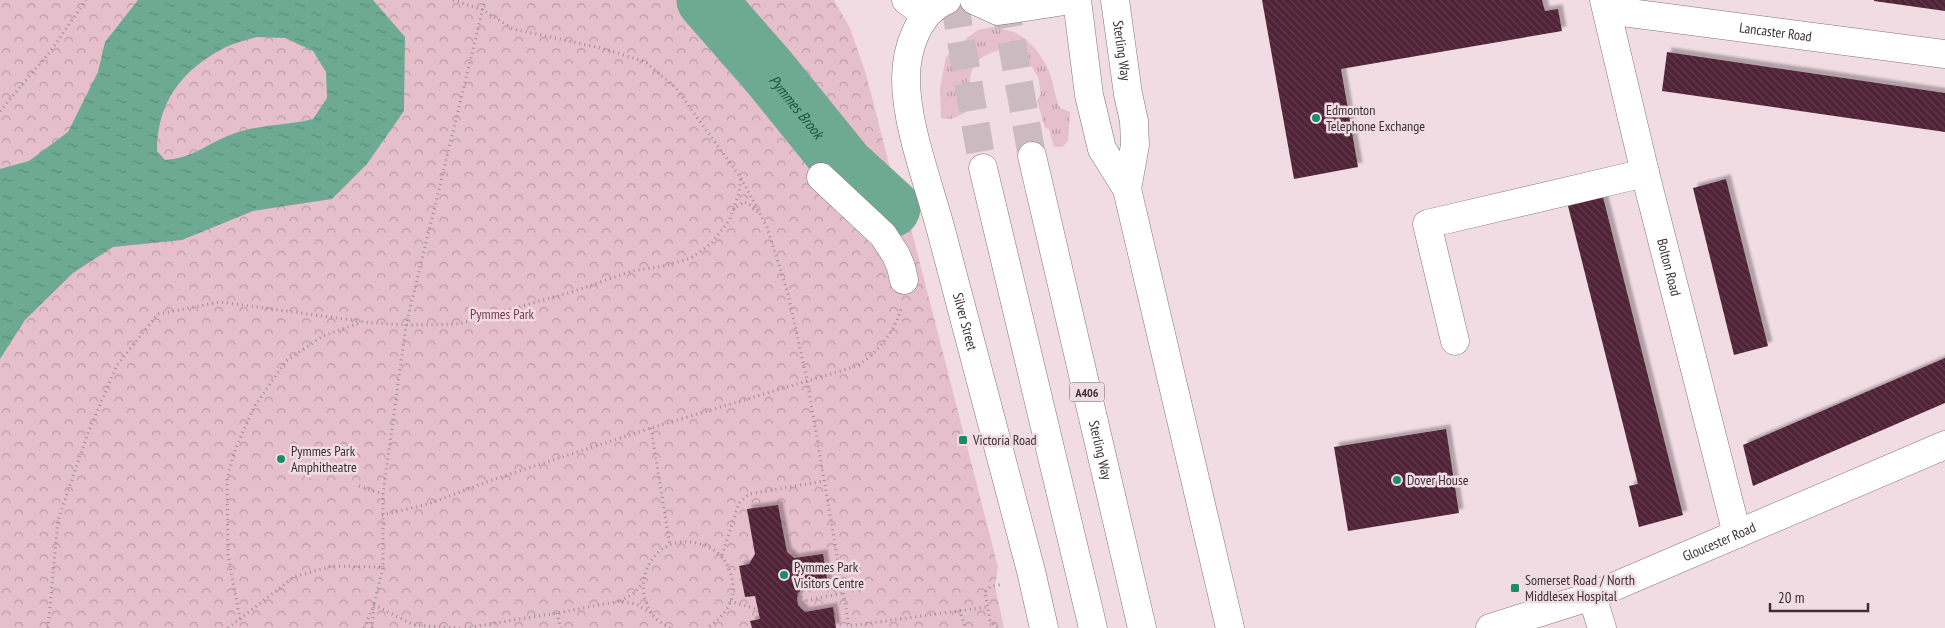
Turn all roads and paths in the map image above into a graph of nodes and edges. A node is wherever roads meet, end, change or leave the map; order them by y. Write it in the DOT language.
graph roads {
  1 [pos="86,0"];
  2 [pos="453,0"];
  3 [pos="486,0"];
  4 [pos="974,0"];
  5 [pos="1071,0"];
  6 [pos="1077,0"];
  7 [pos="1115,0"];
  8 [pos="926,5"];
  9 [pos="1605,5"];
  10 [pos="483,10"];
  11 [pos="1945,54"];
  12 [pos="0,111"];
  13 [pos="1032,156"];
  14 [pos="983,168"];
  15 [pos="1644,174"];
  16 [pos="821,177"];
  17 [pos="741,178"];
  18 [pos="1127,189"];
  19 [pos="732,212"];
  20 [pos="760,214"];
  21 [pos="904,280"];
  22 [pos="362,322"];
  23 [pos="406,325"];
  24 [pos="1455,341"];
  25 [pos="808,380"];
  26 [pos="652,428"];
  27 [pos="1945,444"];
  28 [pos="824,482"];
  29 [pos="359,486"];
  30 [pos="383,494"];
  31 [pos="382,515"];
  32 [pos="1737,534"];
  33 [pos="670,546"];
  34 [pos="722,555"];
  35 [pos="383,567"];
  36 [pos="642,583"];
  37 [pos="995,586"];
  38 [pos="798,593"];
  39 [pos="843,593"];
  40 [pos="1592,596"];
  41 [pos="620,601"];
  42 [pos="730,601"];
  43 [pos="805,601"];
  44 [pos="374,605"];
  45 [pos="987,607"];
  46 [pos="802,609"];
  47 [pos="758,610"];
  48 [pos="960,610"];
  49 [pos="651,613"];
  50 [pos="557,614"];
  51 [pos="240,619"];
  52 [pos="713,626"];
  53 [pos="849,627"];
  54 [pos="48,628"];
  55 [pos="228,628"];
  56 [pos="364,628"];
  57 [pos="372,628"];
  58 [pos="460,628"];
  59 [pos="465,628"];
  60 [pos="561,628"];
  61 [pos="670,628"];
  62 [pos="706,628"];
  63 [pos="965,628"];
  64 [pos="997,628"];
  65 [pos="1044,628"];
  66 [pos="1094,628"];
  67 [pos="1142,628"];
  68 [pos="1230,628"];
  69 [pos="1490,628"];
  70 [pos="1602,628"];
  1 -- 12 [label="path"];
  2 -- 10 [label="path"];
  3 -- 10 [label="path"];
  4 -- 5 [label="main road"];
  6 -- 18 [label="main road, Sterling Way"];
  7 -- 18 [label="main road, Sterling Way"];
  8 -- 65 [label="main road, Silver Street"];
  9 -- 11 [label="main road, Lancaster Road"];
  9 -- 15 [label="main road, Bolton Road"];
  10 -- 17 [label="path"];
  10 -- 23 [label="path"];
  13 -- 67 [label="main road, Sterling Way / A406"];
  14 -- 66 [label="main road"];
  15 -- 24 [label="main road"];
  15 -- 32 [label="main road, Bolton Road"];
  16 -- 21 [label="main road"];
  17 -- 19 [label="path"];
  17 -- 20 [label="path"];
  18 -- 68 [label="main road, Sterling Way"];
  19 -- 20 [label="path"];
  19 -- 23 [label="path"];
  20 -- 25 [label="path"];
  21 -- 25 [label="path"];
  22 -- 23 [label="path"];
  22 -- 51 [label="path"];
  22 -- 54 [label="path"];
  23 -- 30 [label="path"];
  25 -- 26 [label="path"];
  25 -- 28 [label="path"];
  26 -- 31 [label="path"];
  26 -- 33 [label="path"];
  27 -- 32 [label="main road, Gloucester Road"];
  28 -- 34 [label="path"];
  28 -- 39 [label="path"];
  29 -- 30 [label="path"];
  30 -- 31 [label="path"];
  31 -- 35 [label="path"];
  32 -- 40 [label="main road, Gloucester Road"];
  33 -- 34 [label="path"];
  33 -- 36 [label="path"];
  34 -- 42 [label="path"];
  35 -- 44 [label="path"];
  35 -- 51 [label="path"];
  36 -- 41 [label="path"];
  36 -- 49 [label="path"];
  37 -- 45 [label="path"];
  38 -- 43 [label="path"];
  39 -- 43 [label="path"];
  39 -- 53 [label="path"];
  40 -- 69 [label="main road, Gloucester Road"];
  40 -- 70 [label="main road"];
  41 -- 49 [label="path"];
  41 -- 50 [label="path"];
  42 -- 47 [label="path"];
  42 -- 52 [label="path"];
  43 -- 46 [label="path"];
  44 -- 56 [label="path"];
  44 -- 57 [label="path"];
  44 -- 58 [label="path"];
  45 -- 48 [label="path"];
  45 -- 64 [label="path"];
  48 -- 53 [label="path"];
  48 -- 63 [label="path"];
  49 -- 61 [label="path"];
  50 -- 59 [label="path"];
  50 -- 60 [label="path"];
  51 -- 55 [label="path"];
  52 -- 62 [label="path"];
}
